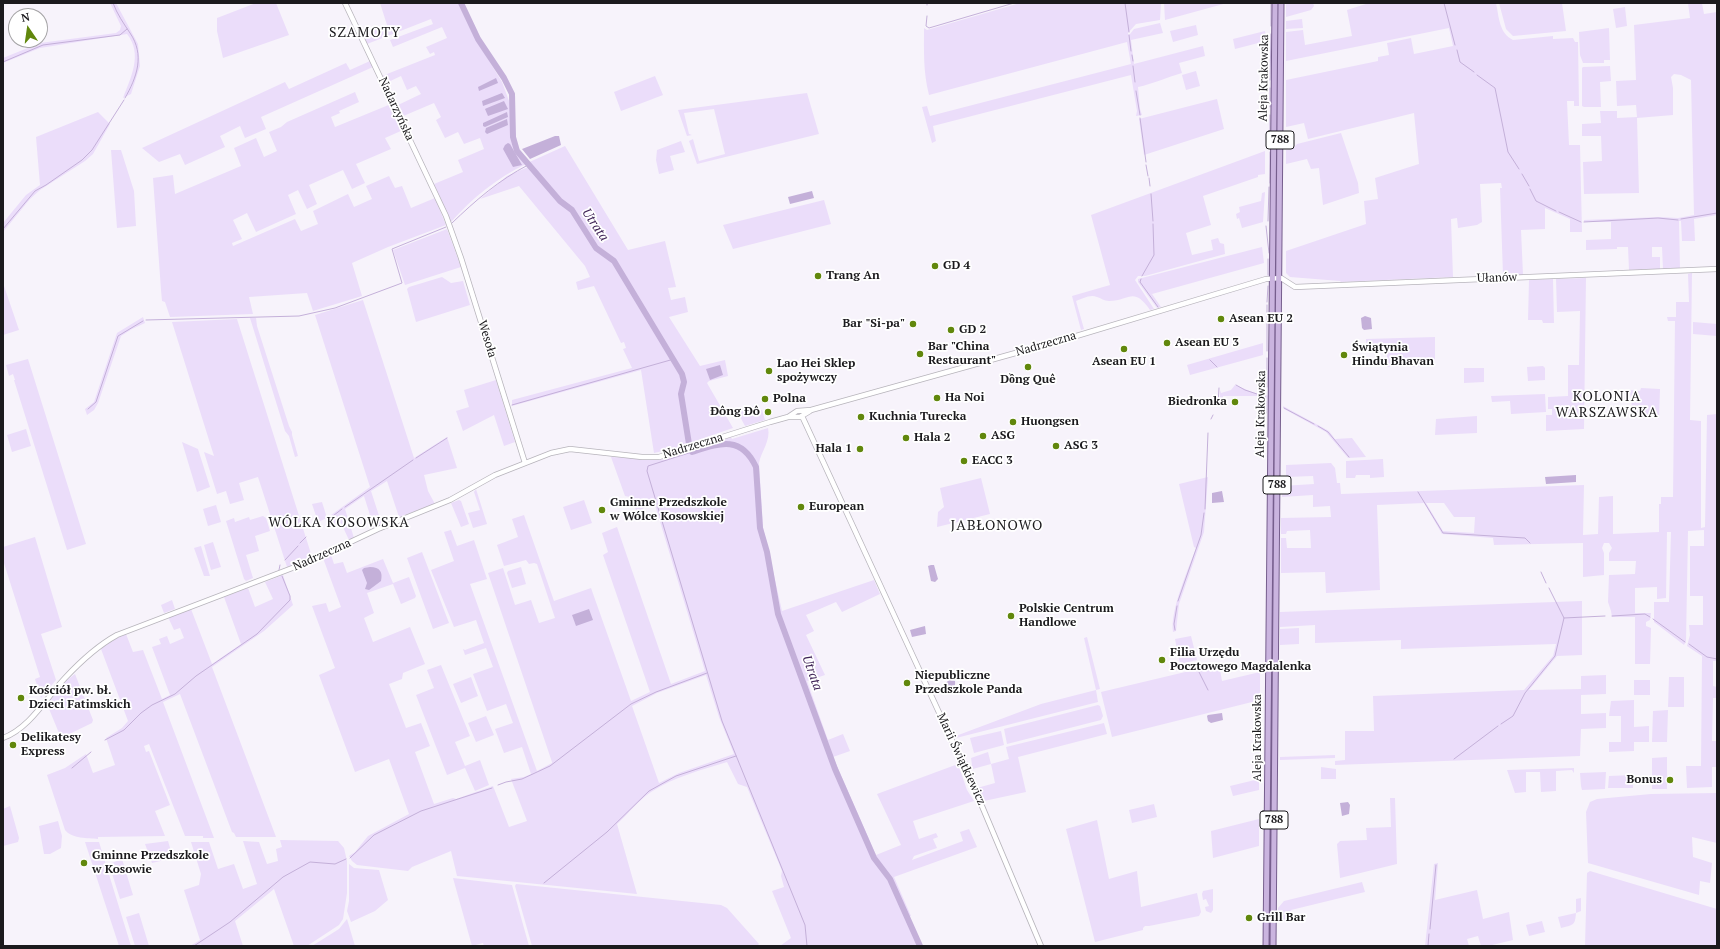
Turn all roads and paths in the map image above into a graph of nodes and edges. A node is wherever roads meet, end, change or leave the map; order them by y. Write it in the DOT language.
graph roads {
  1 [pos="345,3"];
  2 [pos="1275,3"];
  3 [pos="1281,3"];
  4 [pos="446,216"];
  5 [pos="1717,269"];
  6 [pos="1272,278"];
  7 [pos="1280,278"];
  8 [pos="799,415"];
  9 [pos="525,463"];
  10 [pos="3,738"];
  11 [pos="1041,946"];
  12 [pos="1266,946"];
  13 [pos="1273,946"];
  1 -- 4 [label="street, Nadarzyńska"];
  2 -- 6 [label="main road, Aleja Krakowska / 788"];
  3 -- 7 [label="main road, Aleja Krakowska / 788"];
  4 -- 9 [label="street, Wesoła"];
  5 -- 7 [label="street, Ułanów"];
  6 -- 7 [label="street, Nadrzeczna"];
  6 -- 8 [label="street, Nadrzeczna"];
  6 -- 12 [label="main road, Aleja Krakowska / 788"];
  7 -- 13 [label="main road, Aleja Krakowska / 788"];
  8 -- 9 [label="street, Nadrzeczna"];
  8 -- 11 [label="street, Marii Świątkiewicz"];
  9 -- 10 [label="street, Nadrzeczna"];
}
